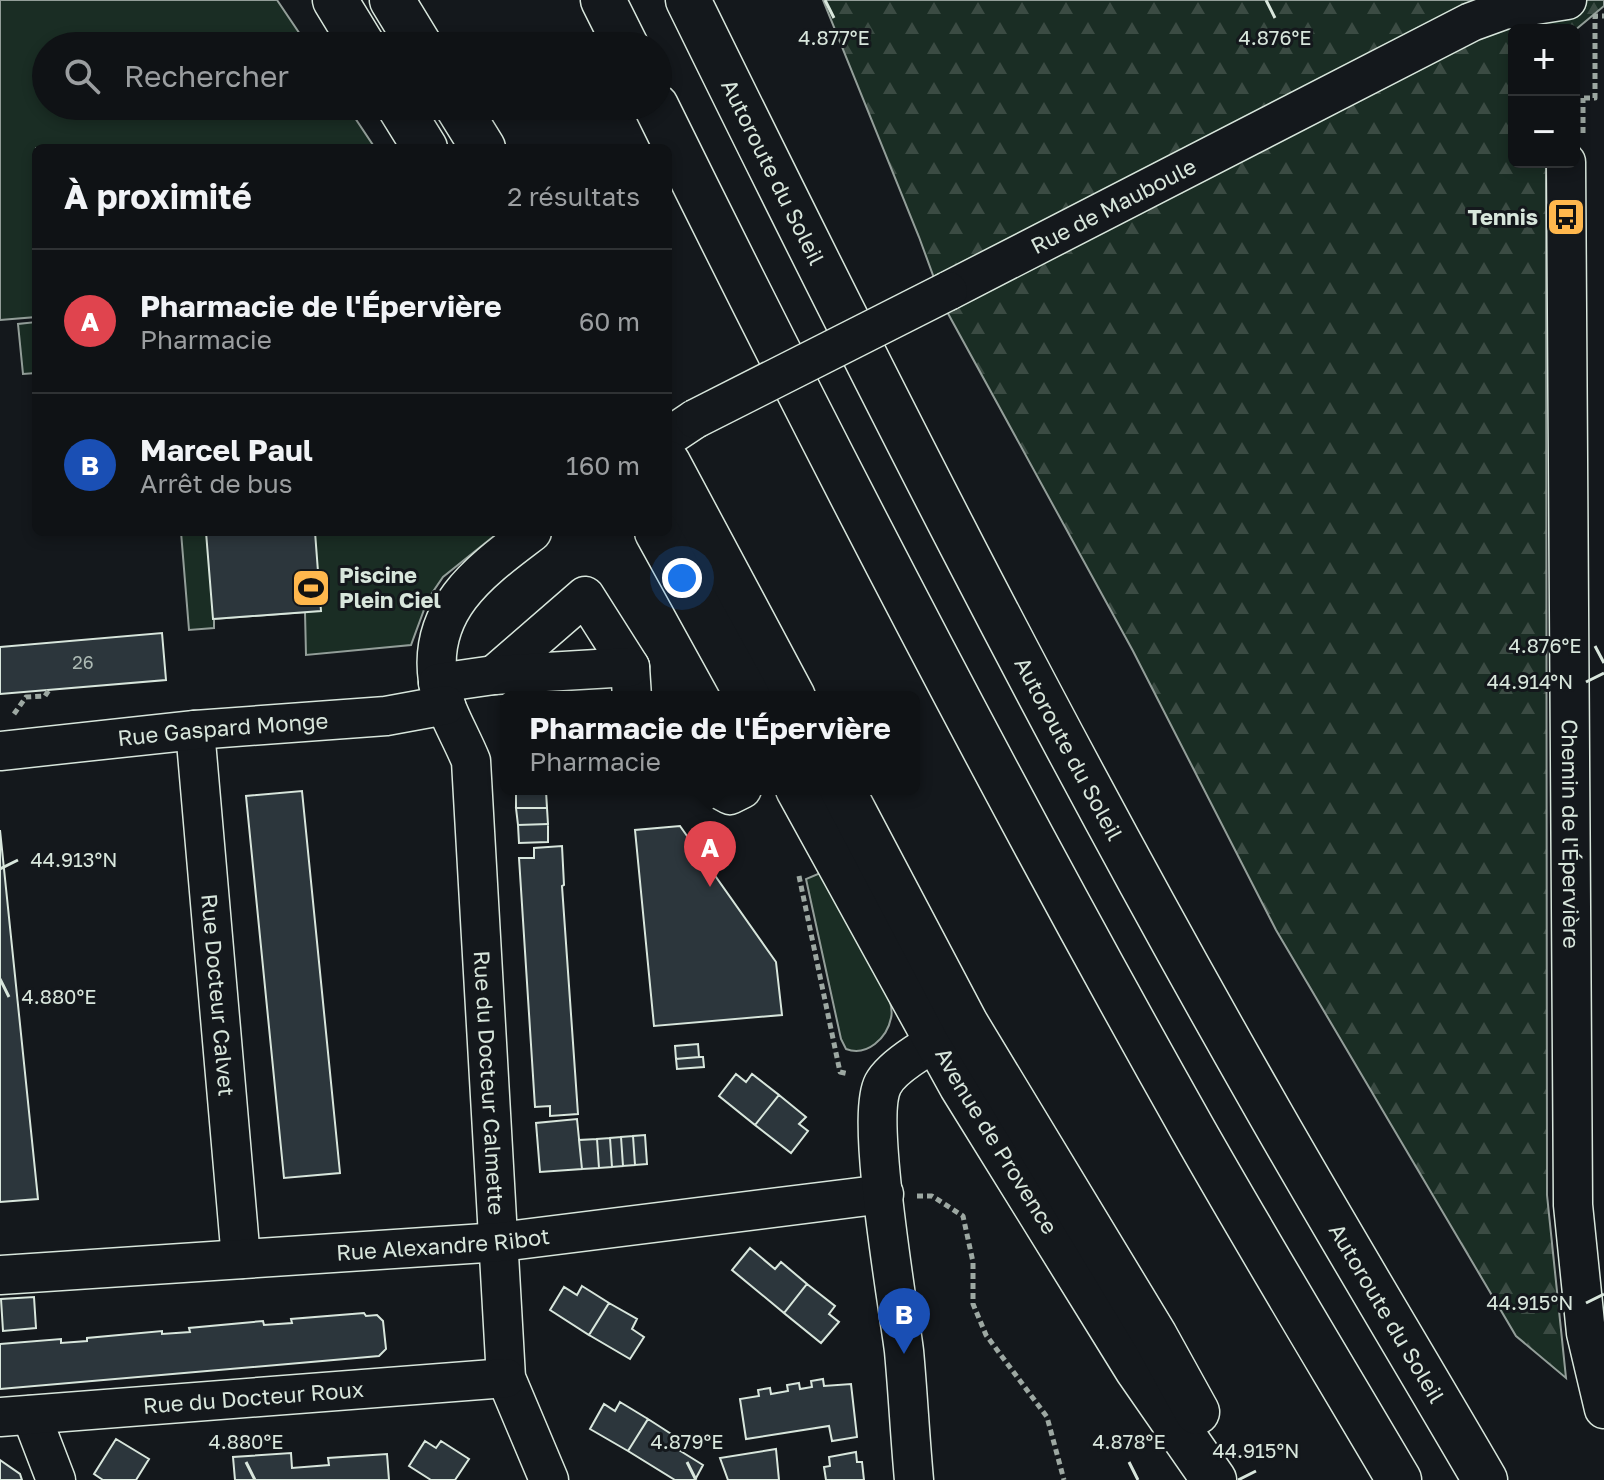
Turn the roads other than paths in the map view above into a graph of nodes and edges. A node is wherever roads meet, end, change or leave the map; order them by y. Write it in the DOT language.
graph roads {
  1 [pos="335,0"];
  2 [pos="392,0"];
  3 [pos="603,0"];
  4 [pos="688,0"];
  5 [pos="1568,0"];
  6 [pos="1567,24"];
  7 [pos="354,32"];
  8 [pos="411,32"];
  9 [pos="619,32"];
  10 [pos="408,120"];
  11 [pos="466,120"];
  12 [pos="663,120"];
  13 [pos="423,144"];
  14 [pos="481,144"];
  15 [pos="1566,168"];
  16 [pos="681,428"];
  17 [pos="672,470"];
  18 [pos="527,536"];
  19 [pos="659,536"];
  20 [pos="494,675"];
  21 [pos="631,682"];
  22 [pos="745,691"];
  23 [pos="790,691"];
  24 [pos="442,694"];
  25 [pos="195,730"];
  26 [pos="4,736"];
  27 [pos="802,795"];
  28 [pos="845,795"];
  29 [pos="951,1033"];
  30 [pos="884,1194"];
  31 [pos="500,1242"];
  32 [pos="241,1259"];
  33 [pos="0,1275"];
  34 [pos="506,1378"];
  35 [pos="1604,1409"];
  36 [pos="16,1416"];
  37 [pos="56,1480"];
  38 [pos="549,1480"];
  39 [pos="914,1480"];
  40 [pos="1214,1480"];
  41 [pos="1235,1480"];
  42 [pos="1399,1480"];
  43 [pos="1485,1480"];
  1 -- 7 [label="main road"];
  2 -- 8 [label="main road"];
  3 -- 9 [label="main road"];
  4 -- 43 [label="main road, Autoroute du Soleil"];
  5 -- 6 [label="street"];
  5 -- 16 [label="street, Rue de Mauboule, bridge"];
  10 -- 13 [label="main road"];
  11 -- 14 [label="main road"];
  12 -- 42 [label="main road"];
  15 -- 35 [label="street, Chemin de l'Épervière"];
  17 -- 23 [label="main road"];
  18 -- 24 [label="street"];
  19 -- 22 [label="main road"];
  20 -- 21 [label="street, Rue Gaspard Monge"];
  20 -- 21 [label="street"];
  20 -- 24 [label="street, Rue Gaspard Monge"];
  24 -- 25 [label="street, Rue Gaspard Monge"];
  24 -- 31 [label="street, Rue du Docteur Calmette"];
  25 -- 26 [label="street, Rue Gaspard Monge"];
  25 -- 32 [label="street, Rue Docteur Calvet"];
  27 -- 29 [label="main road, Avenue de Provence"];
  28 -- 29 [label="main road, Avenue de Provence"];
  29 -- 30 [label="street"];
  29 -- 40 [label="main road, Avenue de Provence"];
  29 -- 41 [label="main road, Avenue de Provence"];
  30 -- 31 [label="street, Rue Alexandre Ribot"];
  30 -- 39 [label="street"];
  31 -- 32 [label="street, Rue Alexandre Ribot"];
  31 -- 34 [label="street, Rue du Docteur Calmette"];
  32 -- 33 [label="street, Rue Alexandre Ribot"];
  34 -- 36 [label="street, Rue du Docteur Roux"];
  34 -- 38 [label="street, Rue du Docteur Calmette"];
  36 -- 37 [label="street"];
}
